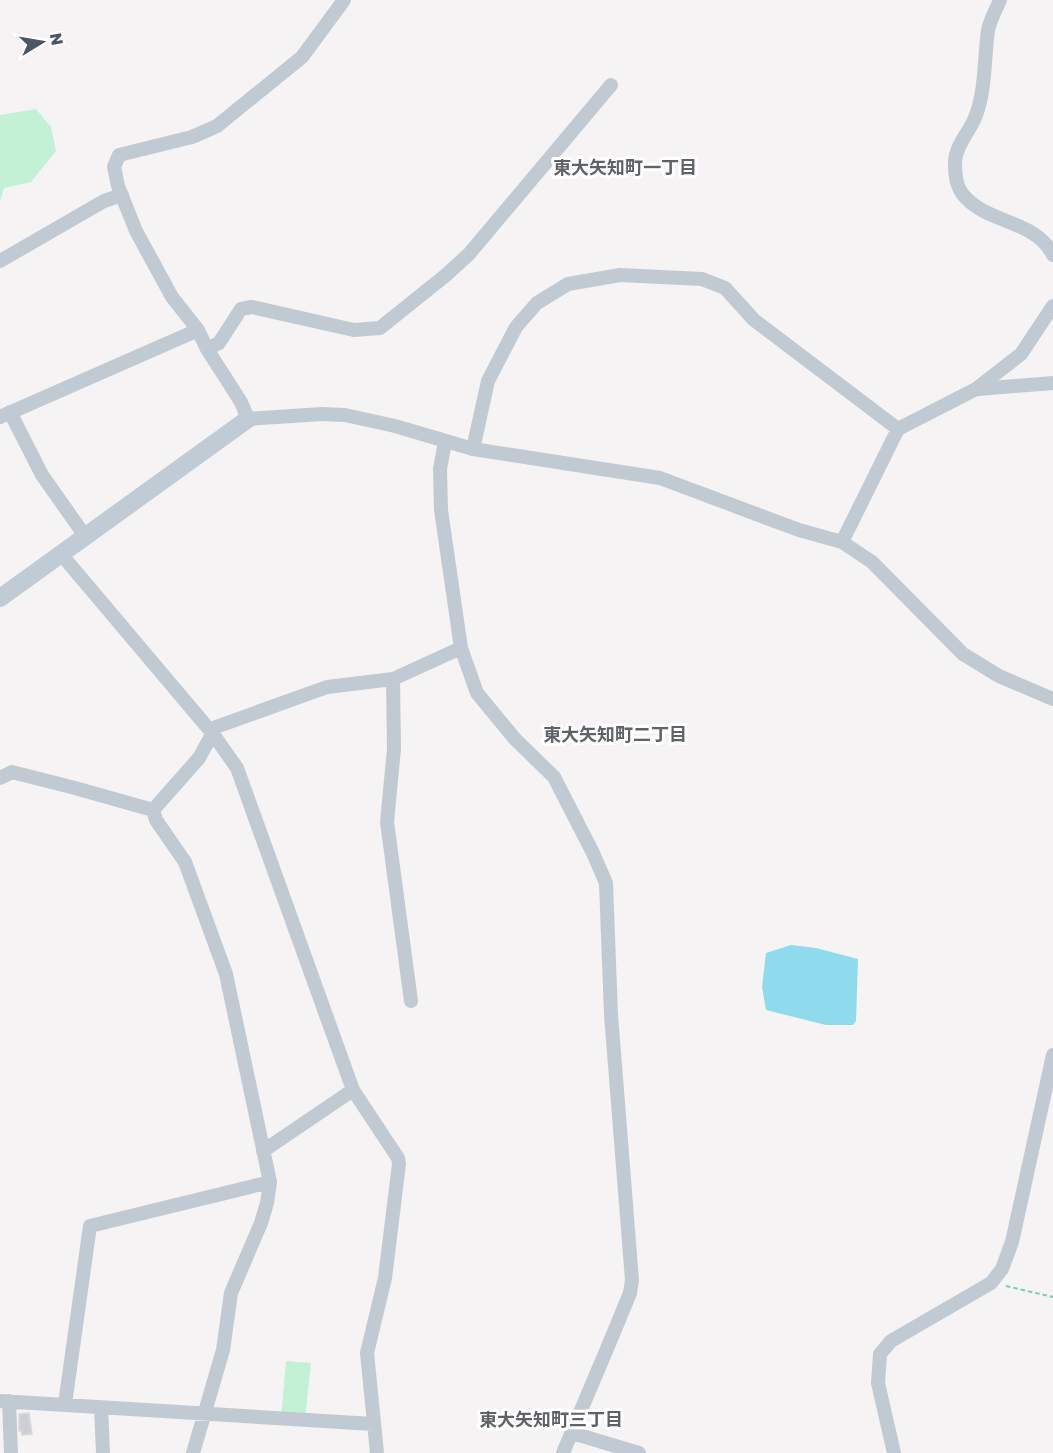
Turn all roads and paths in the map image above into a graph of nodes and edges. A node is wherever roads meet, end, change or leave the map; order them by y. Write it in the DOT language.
graph roads {
  1 [pos="344,0"];
  2 [pos="1000,0"];
  3 [pos="611,85"];
  4 [pos="122,195"];
  5 [pos="1053,255"];
  6 [pos="0,261"];
  7 [pos="1053,306"];
  8 [pos="198,330"];
  9 [pos="207,350"];
  10 [pos="1053,383"];
  11 [pos="976,389"];
  12 [pos="5,415"];
  13 [pos="248,419"];
  14 [pos="897,429"];
  15 [pos="445,442"];
  16 [pos="472,449"];
  17 [pos="85,536"];
  18 [pos="842,542"];
  19 [pos="61,554"];
  20 [pos="0,598"];
  21 [pos="461,648"];
  22 [pos="393,679"];
  23 [pos="1053,699"];
  24 [pos="213,734"];
  25 [pos="0,778"];
  26 [pos="153,810"];
  27 [pos="411,1001"];
  28 [pos="1053,1055"];
  29 [pos="353,1090"];
  30 [pos="263,1151"];
  31 [pos="270,1182"];
  32 [pos="991,1283"];
  33 [pos="1053,1297"];
  34 [pos="4,1401"];
  35 [pos="64,1404"];
  36 [pos="101,1407"];
  37 [pos="203,1413"];
  38 [pos="373,1424"];
  39 [pos="572,1433"];
  40 [pos="11,1453"];
  41 [pos="103,1453"];
  42 [pos="194,1453"];
  43 [pos="377,1453"];
  44 [pos="563,1453"];
  45 [pos="639,1453"];
  46 [pos="894,1453"];
  1 -- 4 [label="street"];
  2 -- 5 [label="street"];
  3 -- 9 [label="street"];
  4 -- 6 [label="street"];
  4 -- 8 [label="street"];
  7 -- 11 [label="street"];
  8 -- 9 [label="street"];
  8 -- 12 [label="street"];
  9 -- 13 [label="street"];
  10 -- 11 [label="street"];
  11 -- 14 [label="street"];
  12 -- 17 [label="street"];
  13 -- 15 [label="street"];
  13 -- 17 [label="street"];
  14 -- 16 [label="street"];
  14 -- 18 [label="street"];
  15 -- 16 [label="street"];
  15 -- 21 [label="street"];
  16 -- 18 [label="street"];
  17 -- 19 [label="street"];
  18 -- 23 [label="street"];
  19 -- 20 [label="street"];
  19 -- 24 [label="street"];
  21 -- 22 [label="street"];
  21 -- 39 [label="street"];
  22 -- 24 [label="street"];
  22 -- 27 [label="street"];
  24 -- 26 [label="street"];
  24 -- 29 [label="street"];
  25 -- 26 [label="street"];
  26 -- 30 [label="street"];
  28 -- 32 [label="street"];
  29 -- 30 [label="street"];
  29 -- 38 [label="street"];
  30 -- 31 [label="street"];
  31 -- 35 [label="street"];
  31 -- 37 [label="street"];
  32 -- 33 [label="path"];
  32 -- 46 [label="street"];
  34 -- 35 [label="street"];
  34 -- 40 [label="street"];
  35 -- 36 [label="street"];
  36 -- 37 [label="street"];
  36 -- 41 [label="street"];
  37 -- 38 [label="street"];
  37 -- 42 [label="street"];
  38 -- 43 [label="street"];
  39 -- 44 [label="street"];
  39 -- 45 [label="street"];
}
